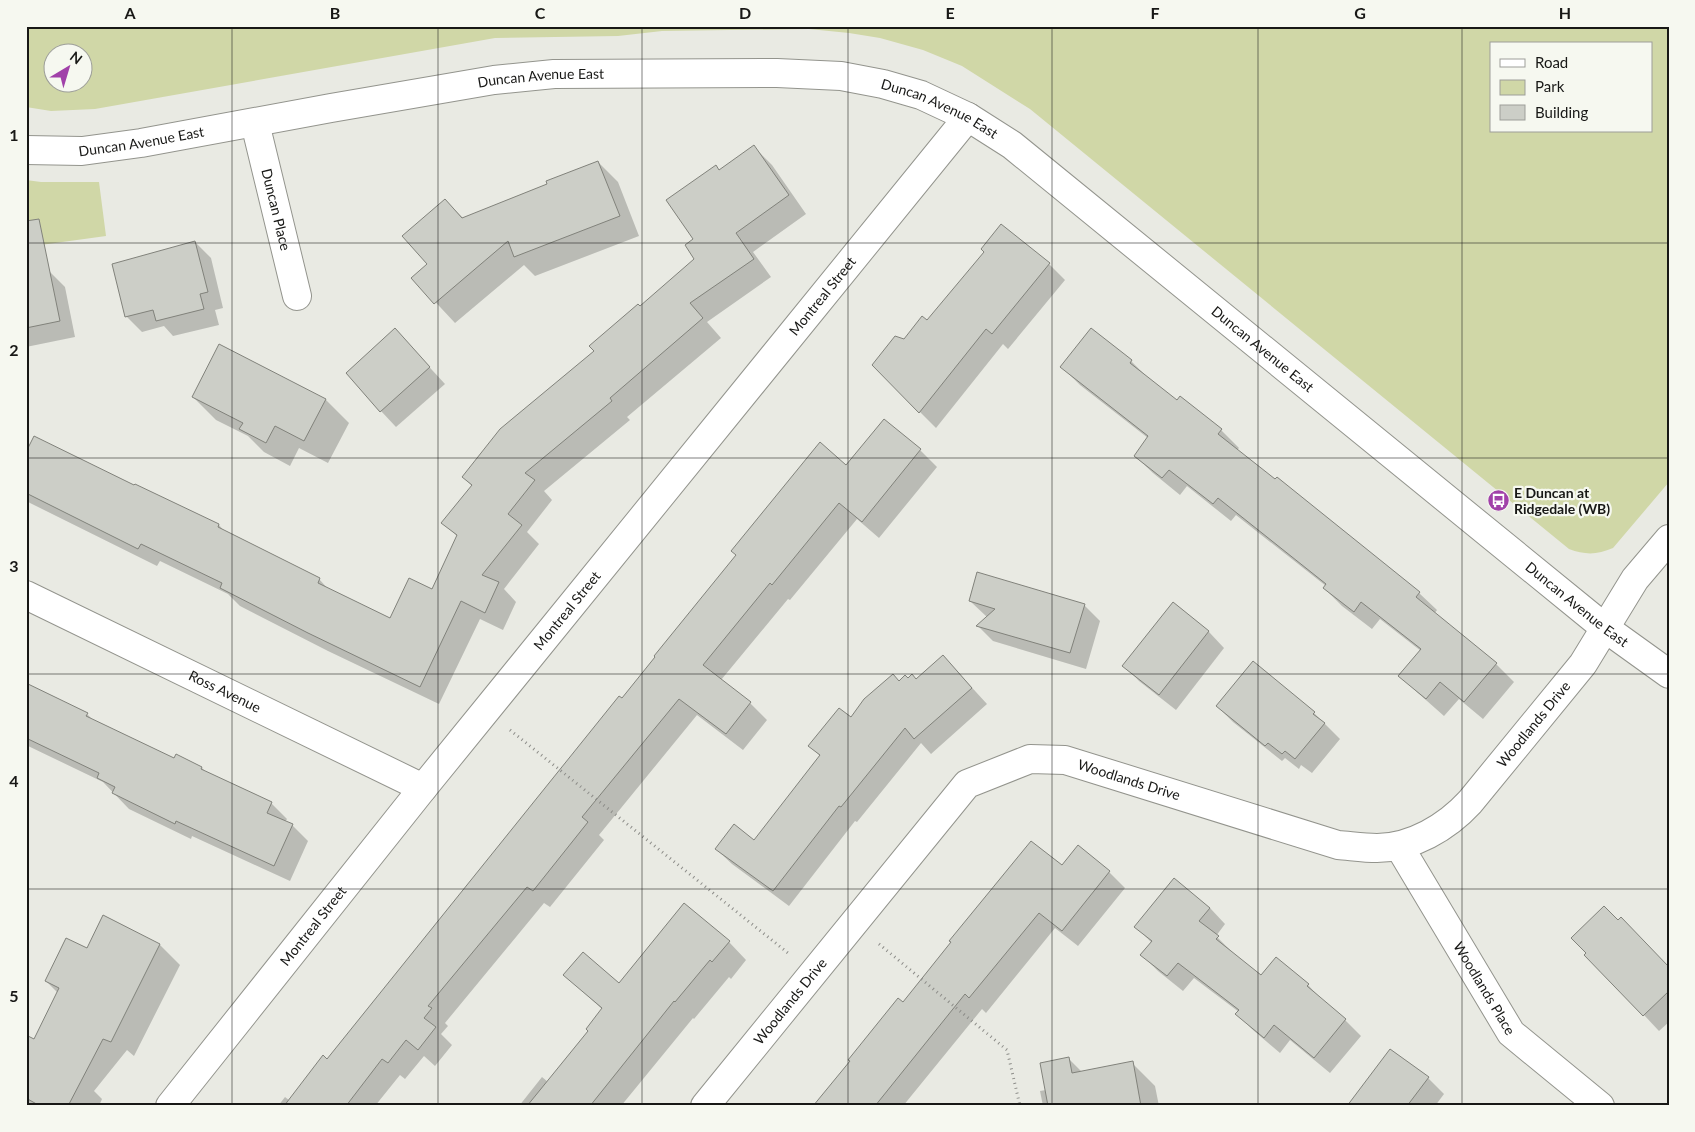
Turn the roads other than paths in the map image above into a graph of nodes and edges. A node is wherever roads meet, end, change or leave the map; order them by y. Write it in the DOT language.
graph roads {
  1 [pos="968,117"];
  2 [pos="255,122"];
  3 [pos="26,150"];
  4 [pos="298,296"];
  5 [pos="1669,539"];
  6 [pos="26,595"];
  7 [pos="1605,628"];
  8 [pos="1669,674"];
  9 [pos="423,788"];
  10 [pos="1399,846"];
  11 [pos="170,1106"];
  12 [pos="705,1106"];
  13 [pos="1600,1106"];
  1 -- 2 [label="street, Duncan Avenue East"];
  1 -- 7 [label="street, Duncan Avenue East"];
  1 -- 9 [label="street, Montreal Street"];
  2 -- 3 [label="street, Duncan Avenue East"];
  2 -- 4 [label="street, Duncan Place"];
  5 -- 7 [label="street, Woodlands Drive"];
  6 -- 9 [label="street, Ross Avenue"];
  7 -- 8 [label="street, Duncan Avenue East"];
  7 -- 10 [label="street, Woodlands Drive"];
  9 -- 11 [label="street, Montreal Street"];
  10 -- 12 [label="street, Woodlands Drive"];
  10 -- 13 [label="street, Woodlands Place"];
}
